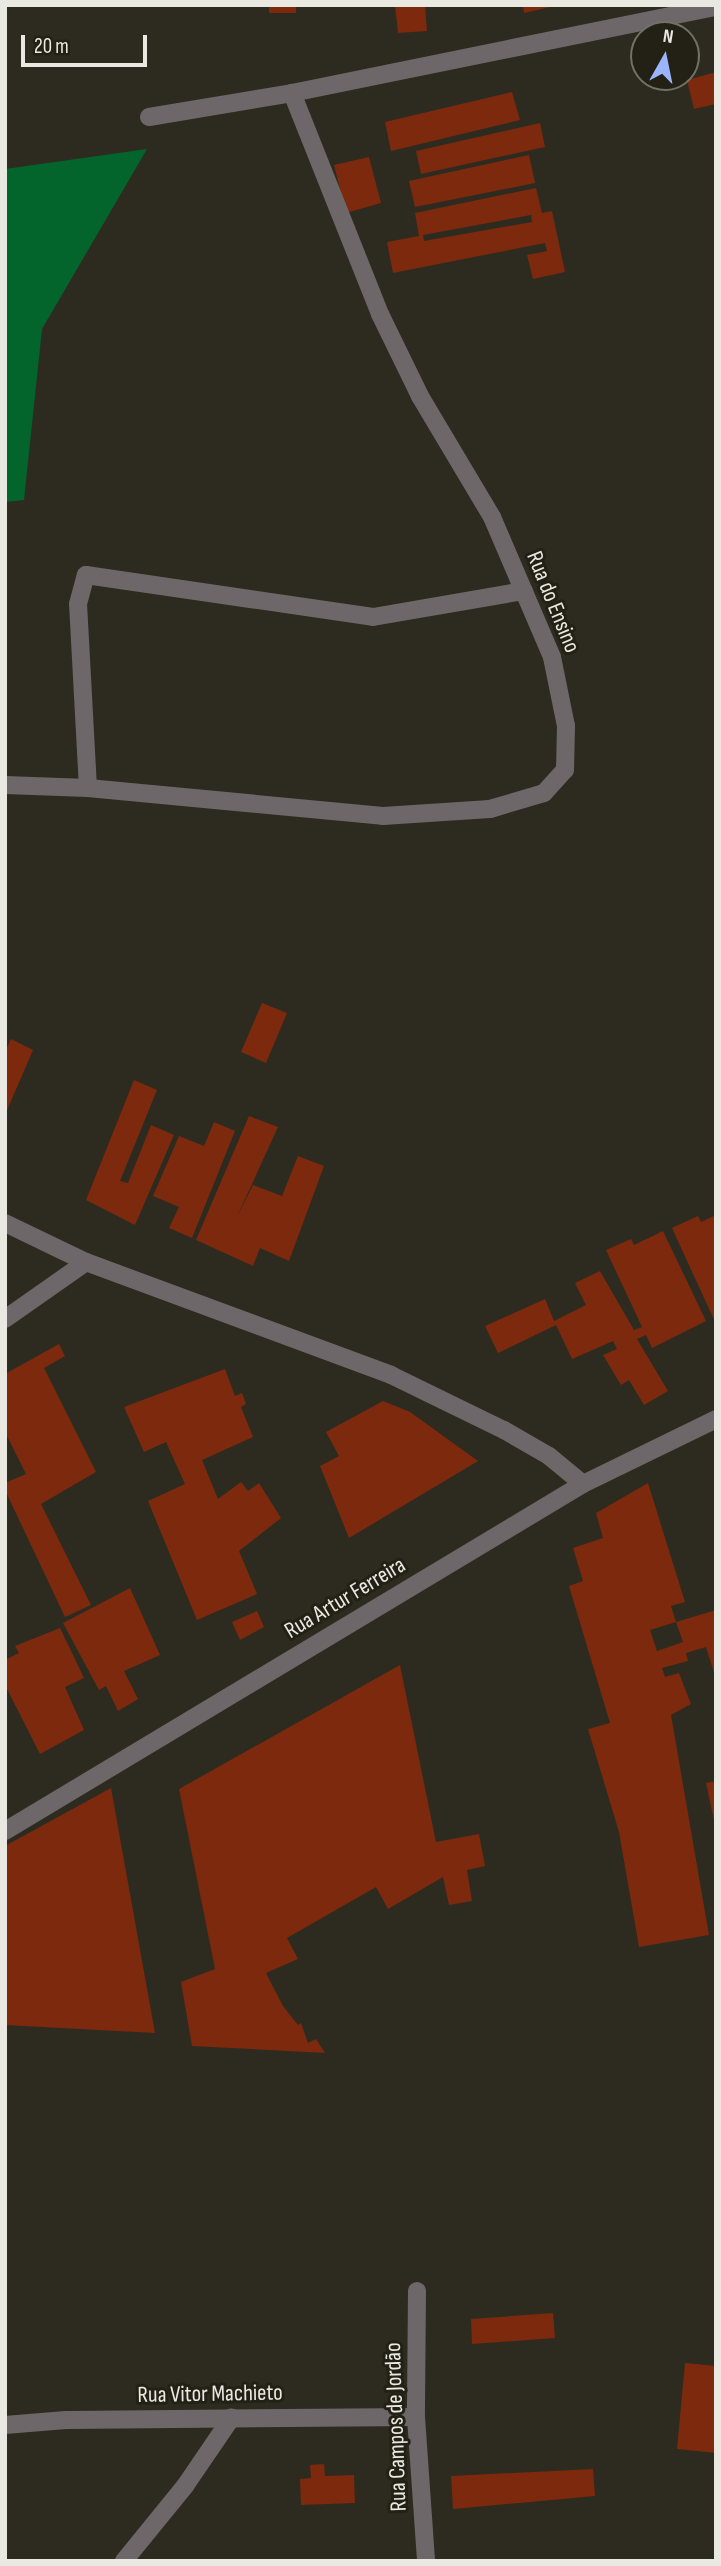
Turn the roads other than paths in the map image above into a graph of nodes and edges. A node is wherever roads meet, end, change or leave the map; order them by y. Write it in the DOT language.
graph roads {
  1 [pos="716,7"];
  2 [pos="292,93"];
  3 [pos="149,117"];
  4 [pos="524,591"];
  5 [pos="5,785"];
  6 [pos="88,788"];
  7 [pos="5,1223"];
  8 [pos="86,1262"];
  9 [pos="5,1319"];
  10 [pos="716,1419"];
  11 [pos="583,1484"];
  12 [pos="5,1831"];
  13 [pos="417,2291"];
  14 [pos="232,2417"];
  15 [pos="416,2417"];
  16 [pos="5,2425"];
  17 [pos="124,2561"];
  18 [pos="426,2561"];
  1 -- 2 [label="street"];
  2 -- 3 [label="street"];
  2 -- 4 [label="street, Rua do Ensino"];
  4 -- 6 [label="street"];
  4 -- 6 [label="street, Rua do Ensino"];
  5 -- 6 [label="street, Rua do Ensino"];
  7 -- 8 [label="street"];
  8 -- 9 [label="street"];
  8 -- 11 [label="street"];
  10 -- 11 [label="street, Rua Artur Ferreira"];
  11 -- 12 [label="street, Rua Artur Ferreira"];
  13 -- 15 [label="street, Rua Campos de Jordão"];
  14 -- 15 [label="street, Rua Vitor Machieto"];
  14 -- 16 [label="street, Rua Vitor Machieto"];
  14 -- 17 [label="street"];
  15 -- 18 [label="street, Rua Campos de Jordão"];
}
